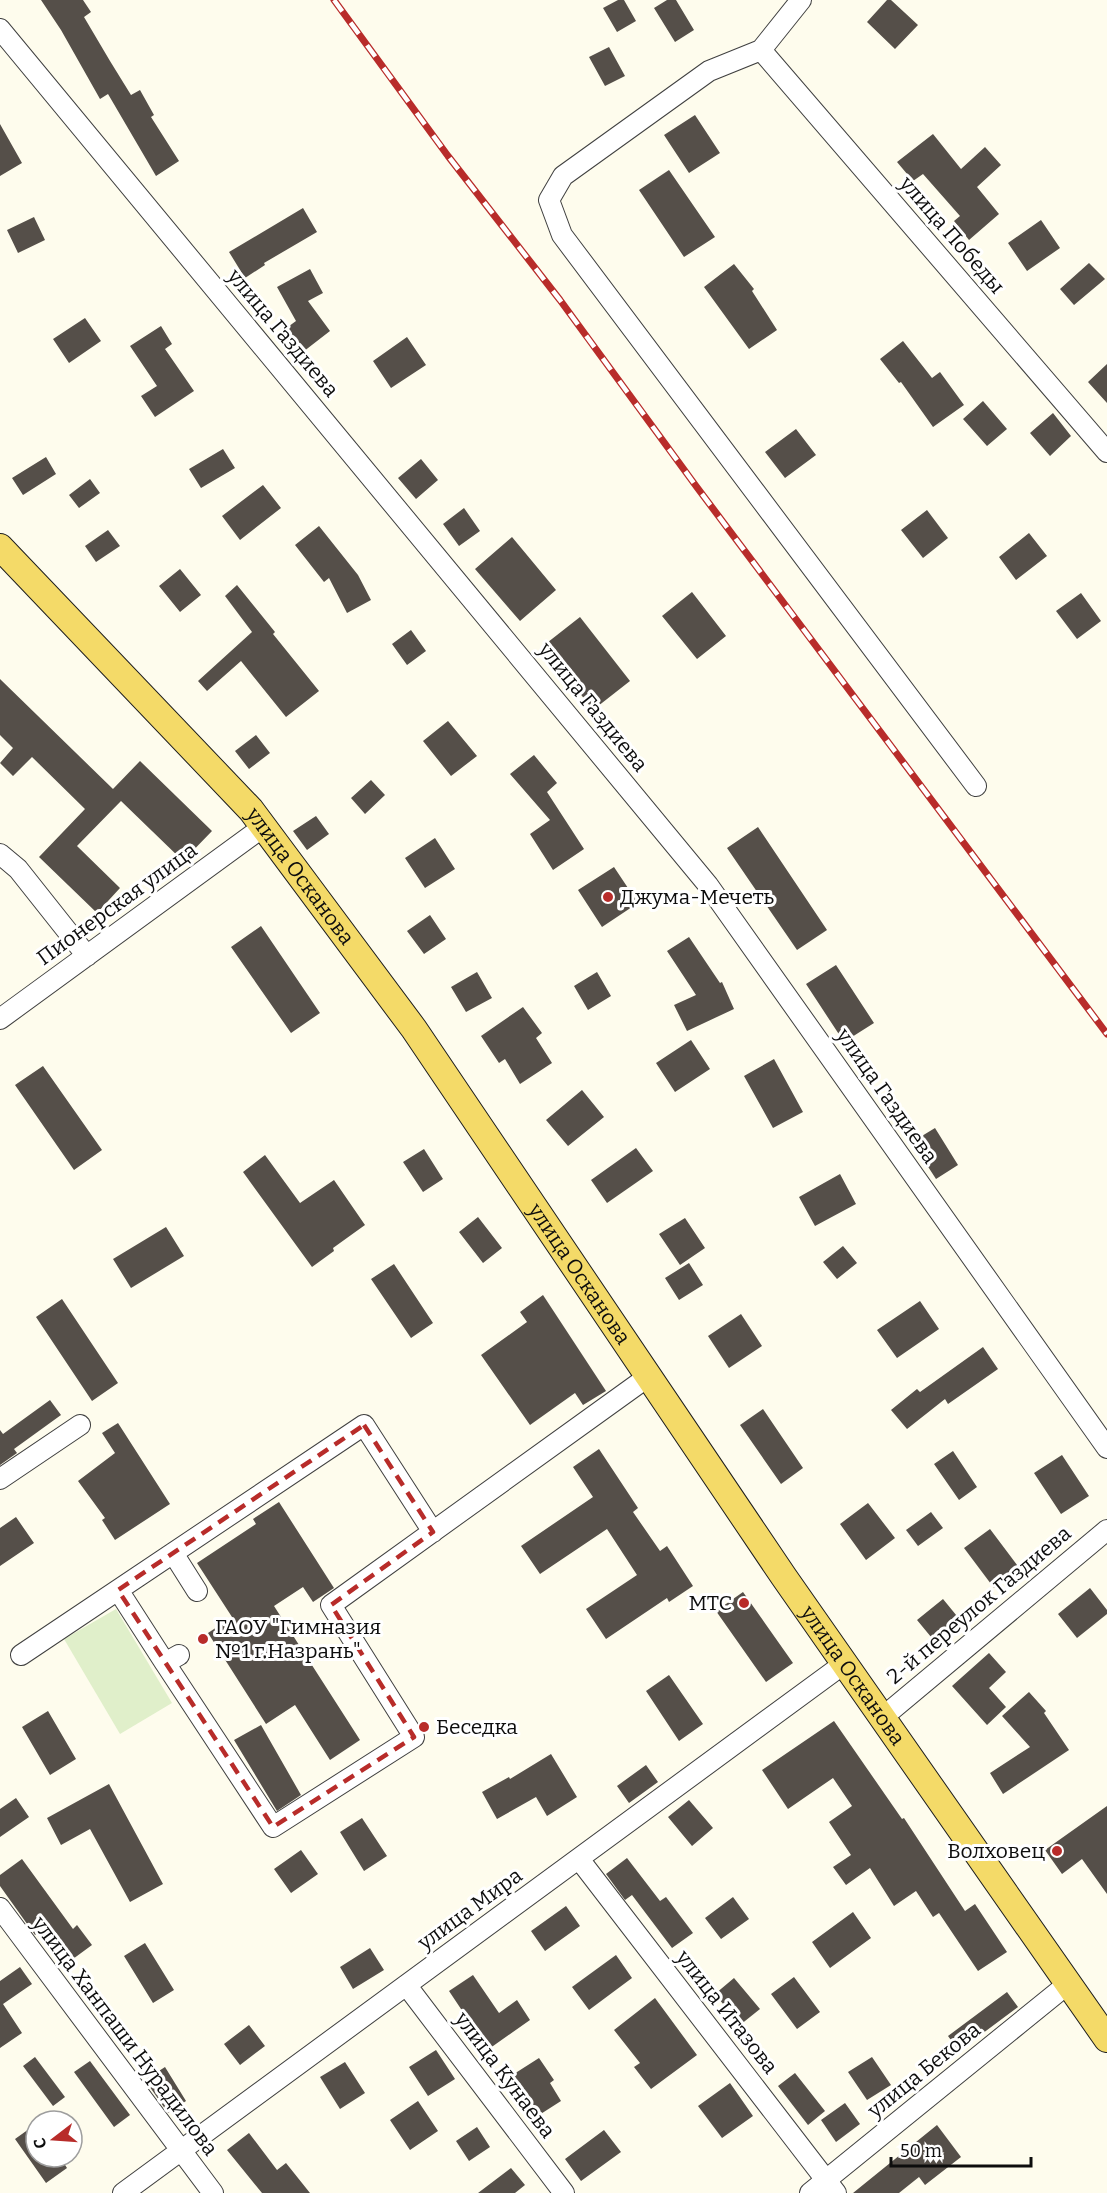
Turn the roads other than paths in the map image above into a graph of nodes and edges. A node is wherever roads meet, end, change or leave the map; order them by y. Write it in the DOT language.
graph roads {
  1 [pos="801,0"];
  2 [pos="0,29"];
  3 [pos="761,50"];
  4 [pos="1107,452"];
  5 [pos="0,548"];
  6 [pos="976,786"];
  7 [pos="263,827"];
  8 [pos="0,854"];
  9 [pos="87,956"];
  10 [pos="0,1019"];
  11 [pos="649,1376"];
  12 [pos="80,1425"];
  13 [pos="1107,1448"];
  14 [pos="0,1479"];
  15 [pos="1107,1530"];
  16 [pos="432,1532"];
  17 [pos="173,1553"];
  18 [pos="118,1590"];
  19 [pos="197,1591"];
  20 [pos="21,1655"];
  21 [pos="844,1663"];
  22 [pos="883,1717"];
  23 [pos="579,1859"];
  24 [pos="0,1908"];
  25 [pos="1069,1983"];
  26 [pos="406,1986"];
  27 [pos="1107,2039"];
  28 [pos="180,2151"];
  29 [pos="831,2187"];
  30 [pos="123,2193"];
  31 [pos="213,2193"];
  32 [pos="564,2193"];
  33 [pos="810,2193"];
  1 -- 3 [label="street"];
  2 -- 13 [label="street, улица Газдиева"];
  3 -- 4 [label="street, улица Победы"];
  3 -- 6 [label="street"];
  5 -- 7 [label="main road, улица Осканова"];
  7 -- 9 [label="street, Пионерская улица"];
  7 -- 11 [label="main road, улица Осканова"];
  8 -- 9 [label="street"];
  9 -- 10 [label="street, Пионерская улица"];
  11 -- 16 [label="street"];
  11 -- 21 [label="main road, улица Осканова"];
  12 -- 14 [label="street"];
  15 -- 22 [label="street, 2-й переулок Газдиева"];
  16 -- 17 [label="street"];
  16 -- 18 [label="street"];
  17 -- 18 [label="street"];
  17 -- 19 [label="street"];
  18 -- 20 [label="street"];
  21 -- 22 [label="main road, улица Осканова"];
  21 -- 23 [label="street, улица Мира"];
  22 -- 25 [label="main road, улица Осканова"];
  23 -- 26 [label="street, улица Мира"];
  23 -- 29 [label="street, улица Итазова"];
  24 -- 28 [label="street, улица Ханпаши Нурадилова"];
  25 -- 27 [label="main road, улица Осканова"];
  25 -- 29 [label="street, улица Бекова"];
  26 -- 28 [label="street, улица Мира"];
  26 -- 32 [label="street, улица Кунаева"];
  28 -- 30 [label="street, улица Мира"];
  28 -- 31 [label="street, улица Ханпаши Нурадилова"];
  29 -- 33 [label="street, улица Бекова"];
}
